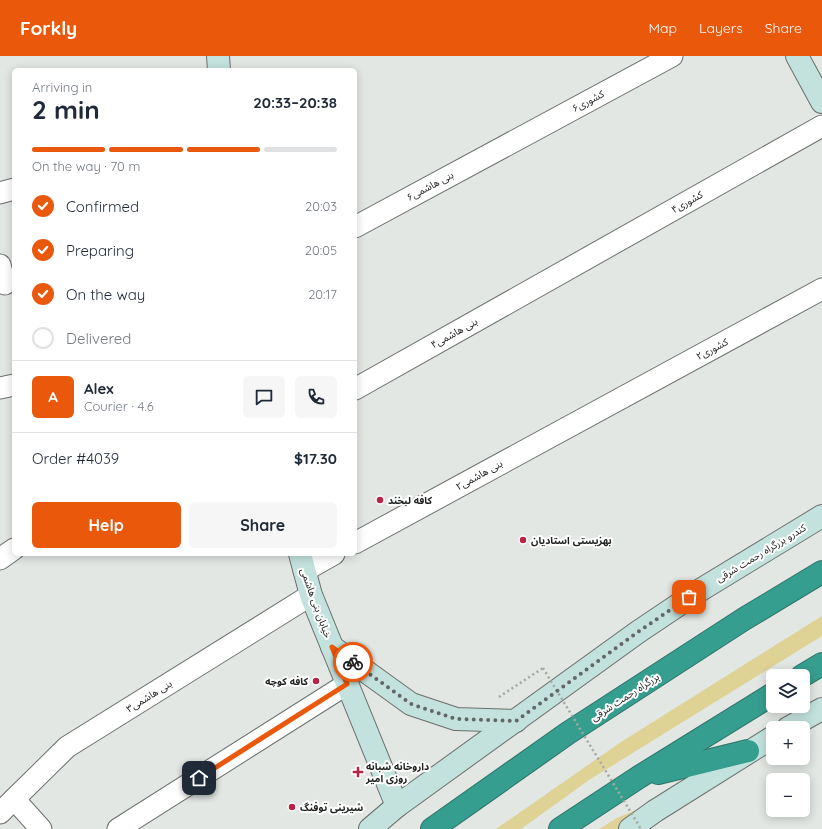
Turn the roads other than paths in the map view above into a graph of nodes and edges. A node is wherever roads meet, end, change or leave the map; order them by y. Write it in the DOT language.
graph roads {
  1 [pos="672,56"];
  2 [pos="797,56"];
  3 [pos="822,102"];
  4 [pos="822,126"];
  5 [pos="505,146"];
  6 [pos="12,190"];
  7 [pos="0,193"];
  8 [pos="357,226"];
  9 [pos="553,278"];
  10 [pos="822,289"];
  11 [pos="12,385"];
  12 [pos="0,388"];
  13 [pos="357,388"];
  14 [pos="602,408"];
  15 [pos="822,516"];
  16 [pos="357,542"];
  17 [pos="12,550"];
  18 [pos="326,556"];
  19 [pos="0,559"];
  20 [pos="302,562"];
  21 [pos="822,572"];
  22 [pos="311,595"];
  23 [pos="332,647"];
  24 [pos="822,664"];
  25 [pos="810,671"];
  26 [pos="347,684"];
  27 [pos="766,698"];
  28 [pos="822,709"];
  29 [pos="516,721"];
  30 [pos="801,721"];
  31 [pos="766,741"];
  32 [pos="748,751"];
  33 [pos="639,777"];
  34 [pos="7,806"];
  35 [pos="397,806"];
  36 [pos="41,829"];
  37 [pos="118,829"];
  38 [pos="370,829"];
  39 [pos="432,829"];
  40 [pos="560,829"];
  41 [pos="630,829"];
  1 -- 5 [label="street, کشوری۶"];
  2 -- 3 [label="main road"];
  4 -- 9 [label="street, کشوری۴"];
  5 -- 8 [label="street, ۶بنی هاشمی"];
  6 -- 7 [label="street"];
  9 -- 13 [label="street, ۴بنی هاشمی"];
  10 -- 14 [label="street, کشوری۲"];
  11 -- 12 [label="street"];
  14 -- 16 [label="street, ۲بنی هاشمی"];
  15 -- 29 [label="main road, کندرو بزرگراه رحمت شرقی"];
  17 -- 19 [label="street"];
  18 -- 20 [label="street"];
  20 -- 22 [label="main road, خیابان بنی هاشمی"];
  21 -- 39 [label="highway, بزرگراه رحمت شرقی"];
  22 -- 23 [label="main road, خیابان بنی هاشمی"];
  22 -- 34 [label="street, بنی هاشمی۳"];
  23 -- 26 [label="main road, خیابان بنی هاشمی"];
  23 -- 29 [label="main road"];
  24 -- 25 [label="highway"];
  26 -- 35 [label="main road, خیابان بنی هاشمی"];
  26 -- 37 [label="street"];
  27 -- 33 [label="highway"];
  28 -- 30 [label="main road"];
  29 -- 35 [label="main road, کندرو بزرگراه رحمت شرقی"];
  31 -- 32 [label="main road"];
  32 -- 33 [label="highway"];
  32 -- 41 [label="main road"];
  33 -- 40 [label="highway"];
  34 -- 36 [label="street"];
  35 -- 38 [label="main road, کندرو بزرگراه رحمت شرقی"];
}
